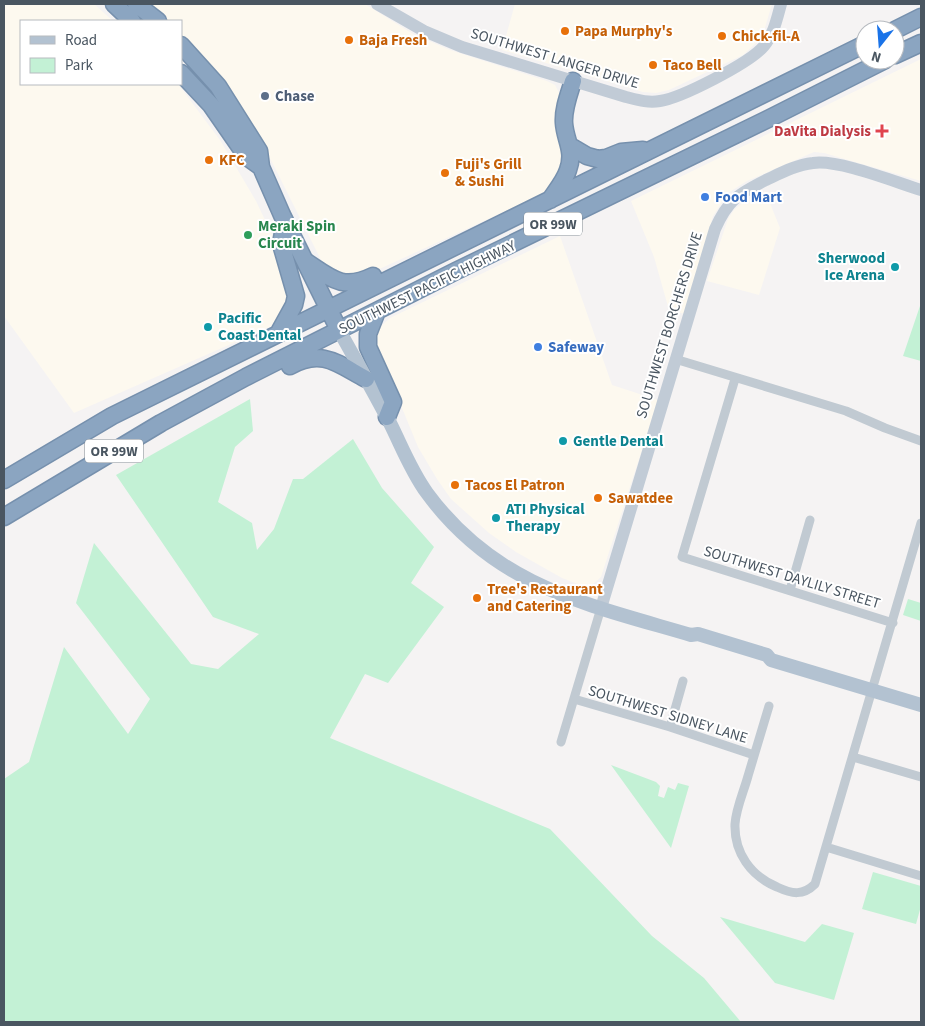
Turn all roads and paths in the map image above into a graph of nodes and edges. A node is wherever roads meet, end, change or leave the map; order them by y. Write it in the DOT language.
graph roads {
  1 [pos="114,4"];
  2 [pos="136,4"];
  3 [pos="377,4"];
  4 [pos="781,4"];
  5 [pos="921,17"];
  6 [pos="131,20"];
  7 [pos="157,20"];
  8 [pos="905,25"];
  9 [pos="921,43"];
  10 [pos="182,45"];
  11 [pos="855,49"];
  12 [pos="905,50"];
  13 [pos="182,59"];
  14 [pos="865,70"];
  15 [pos="182,74"];
  16 [pos="213,81"];
  17 [pos="573,81"];
  18 [pos="570,146"];
  19 [pos="655,148"];
  20 [pos="261,167"];
  21 [pos="921,190"];
  22 [pos="550,200"];
  23 [pos="285,222"];
  24 [pos="448,250"];
  25 [pos="305,261"];
  26 [pos="328,308"];
  27 [pos="377,311"];
  28 [pos="339,330"];
  29 [pos="278,334"];
  30 [pos="675,360"];
  31 [pos="366,379"];
  32 [pos="735,379"];
  33 [pos="227,387"];
  34 [pos="387,417"];
  35 [pos="921,441"];
  36 [pos="4,480"];
  37 [pos="4,517"];
  38 [pos="810,520"];
  39 [pos="921,523"];
  40 [pos="790,590"];
  41 [pos="601,608"];
  42 [pos="892,622"];
  43 [pos="683,681"];
  44 [pos="872,690"];
  45 [pos="574,699"];
  46 [pos="921,705"];
  47 [pos="769,706"];
  48 [pos="670,727"];
  49 [pos="561,742"];
  50 [pos="754,755"];
  51 [pos="853,757"];
  52 [pos="921,777"];
  53 [pos="826,847"];
  54 [pos="921,876"];
  1 -- 6 [label="highway"];
  2 -- 7 [label="highway"];
  3 -- 17 [label="street, SOUTHWEST LANGER DRIVE"];
  4 -- 17 [label="street, SOUTHWEST LANGER DRIVE"];
  5 -- 8 [label="highway"];
  9 -- 12 [label="highway"];
  10 -- 16 [label="highway"];
  11 -- 19 [label="highway, SOUTHWEST PACIFIC HIGHWAY / OR 99W"];
  13 -- 16 [label="highway"];
  14 -- 27 [label="highway, SOUTHWEST PACIFIC HIGHWAY / OR 99W"];
  15 -- 20 [label="highway"];
  16 -- 20 [label="highway"];
  17 -- 18 [label="highway"];
  18 -- 19 [label="highway"];
  18 -- 22 [label="highway"];
  19 -- 22 [label="highway, SOUTHWEST PACIFIC HIGHWAY / OR 99W"];
  20 -- 23 [label="highway"];
  21 -- 30 [label="street, SOUTHWEST BORCHERS DRIVE"];
  22 -- 24 [label="highway, SOUTHWEST PACIFIC HIGHWAY / OR 99W"];
  23 -- 25 [label="highway"];
  23 -- 29 [label="highway"];
  24 -- 25 [label="highway"];
  24 -- 26 [label="highway, SOUTHWEST PACIFIC HIGHWAY / OR 99W"];
  25 -- 26 [label="highway"];
  26 -- 28 [label="highway"];
  26 -- 29 [label="highway, SOUTHWEST PACIFIC HIGHWAY / OR 99W"];
  27 -- 28 [label="highway, SOUTHWEST PACIFIC HIGHWAY / OR 99W"];
  27 -- 34 [label="highway"];
  28 -- 31 [label="main road"];
  28 -- 33 [label="highway, SOUTHWEST PACIFIC HIGHWAY / OR 99W"];
  29 -- 36 [label="highway, SOUTHWEST PACIFIC HIGHWAY / OR 99W"];
  30 -- 32 [label="street"];
  30 -- 41 [label="street, SOUTHWEST BORCHERS DRIVE"];
  31 -- 33 [label="highway"];
  31 -- 34 [label="main road"];
  32 -- 35 [label="street"];
  32 -- 40 [label="street, SOUTHWEST DAYLILY STREET"];
  33 -- 37 [label="highway, SOUTHWEST PACIFIC HIGHWAY / OR 99W"];
  34 -- 41 [label="main road"];
  38 -- 40 [label="street"];
  39 -- 42 [label="street"];
  40 -- 42 [label="street, SOUTHWEST DAYLILY STREET"];
  41 -- 44 [label="main road"];
  41 -- 45 [label="street, SOUTHWEST BORCHERS DRIVE"];
  42 -- 44 [label="street"];
  43 -- 48 [label="street"];
  44 -- 46 [label="main road"];
  44 -- 51 [label="street"];
  45 -- 48 [label="street, SOUTHWEST SIDNEY LANE"];
  45 -- 49 [label="street, SOUTHWEST BORCHERS DRIVE"];
  47 -- 50 [label="street"];
  48 -- 50 [label="street, SOUTHWEST SIDNEY LANE"];
  50 -- 53 [label="street"];
  51 -- 52 [label="street"];
  51 -- 53 [label="street"];
  53 -- 54 [label="street"];
}
